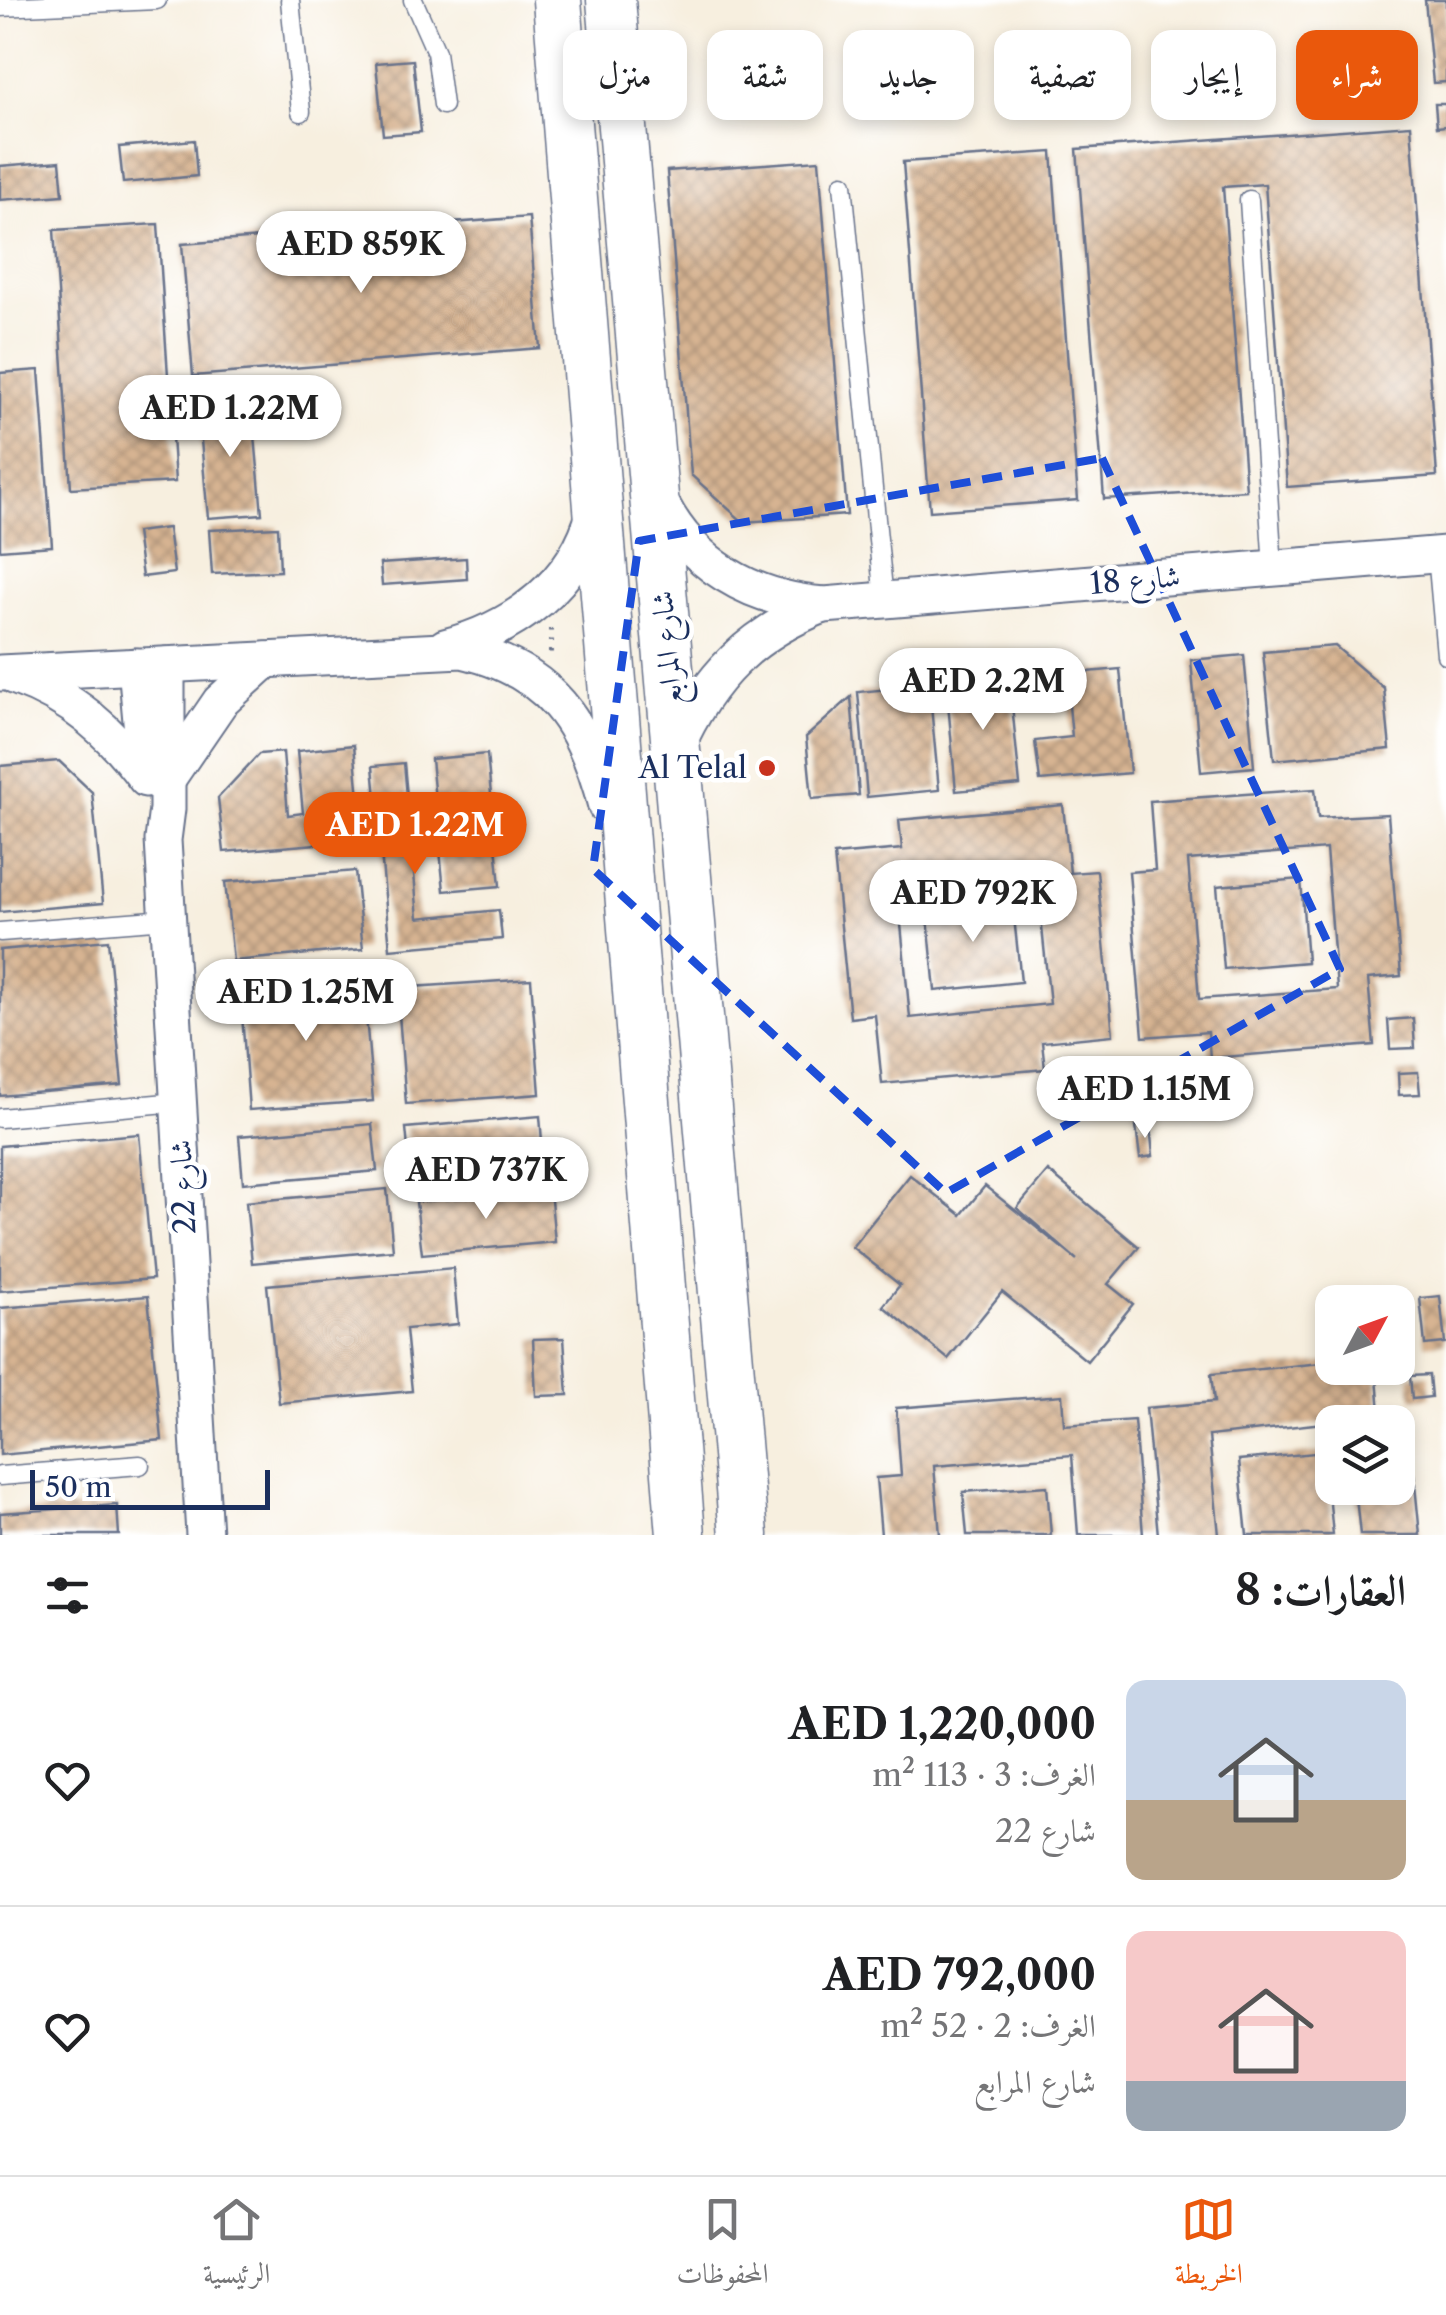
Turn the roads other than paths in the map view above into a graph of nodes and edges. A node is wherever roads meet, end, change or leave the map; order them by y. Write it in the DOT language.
graph roads {
  1 [pos="157,0"];
  2 [pos="290,0"];
  3 [pos="413,0"];
  4 [pos="557,0"];
  5 [pos="612,0"];
  6 [pos="134,1"];
  7 [pos="31,3"];
  8 [pos="0,7"];
  9 [pos="443,105"];
  10 [pos="301,112"];
  11 [pos="843,184"];
  12 [pos="1248,200"];
  13 [pos="653,486"];
  14 [pos="598,496"];
  15 [pos="1442,555"];
  16 [pos="1273,568"];
  17 [pos="884,600"];
  18 [pos="824,605"];
  19 [pos="441,648"];
  20 [pos="1446,655"];
  21 [pos="266,660"];
  22 [pos="152,666"];
  23 [pos="3,673"];
  24 [pos="676,748"];
  25 [pos="157,779"];
  26 [pos="630,899"];
  27 [pos="167,920"];
  28 [pos="0,932"];
  29 [pos="178,1102"];
  30 [pos="0,1118"];
  31 [pos="140,1464"];
  32 [pos="0,1476"];
  33 [pos="204,1535"];
  34 [pos="681,1535"];
  35 [pos="744,1535"];
  1 -- 6 [label="lane"];
  2 -- 10 [label="lane"];
  3 -- 9 [label="lane"];
  4 -- 14 [label="main road, شارع المرابع"];
  5 -- 13 [label="main road, شارع المرابع"];
  6 -- 7 [label="lane"];
  7 -- 8 [label="lane"];
  11 -- 17 [label="lane"];
  12 -- 16 [label="lane"];
  13 -- 18 [label="street, شارع 18"];
  13 -- 24 [label="main road, شارع المرابع"];
  14 -- 19 [label="street"];
  14 -- 26 [label="main road, شارع المرابع"];
  15 -- 16 [label="street, شارع 18"];
  15 -- 20 [label="lane"];
  16 -- 17 [label="street, شارع 18"];
  17 -- 18 [label="street, شارع 18"];
  18 -- 24 [label="street, شارع 18"];
  19 -- 21 [label="street"];
  19 -- 26 [label="street"];
  21 -- 22 [label="street"];
  21 -- 25 [label="street, شارع 22"];
  22 -- 23 [label="street"];
  22 -- 25 [label="street, شارع 22"];
  23 -- 25 [label="street"];
  24 -- 35 [label="main road, شارع المرابع"];
  25 -- 27 [label="street, شارع 22"];
  26 -- 34 [label="main road, شارع المرابع"];
  27 -- 28 [label="lane"];
  27 -- 29 [label="street, شارع 22"];
  29 -- 30 [label="lane"];
  29 -- 33 [label="street, شارع 22"];
  31 -- 32 [label="lane"];
}
